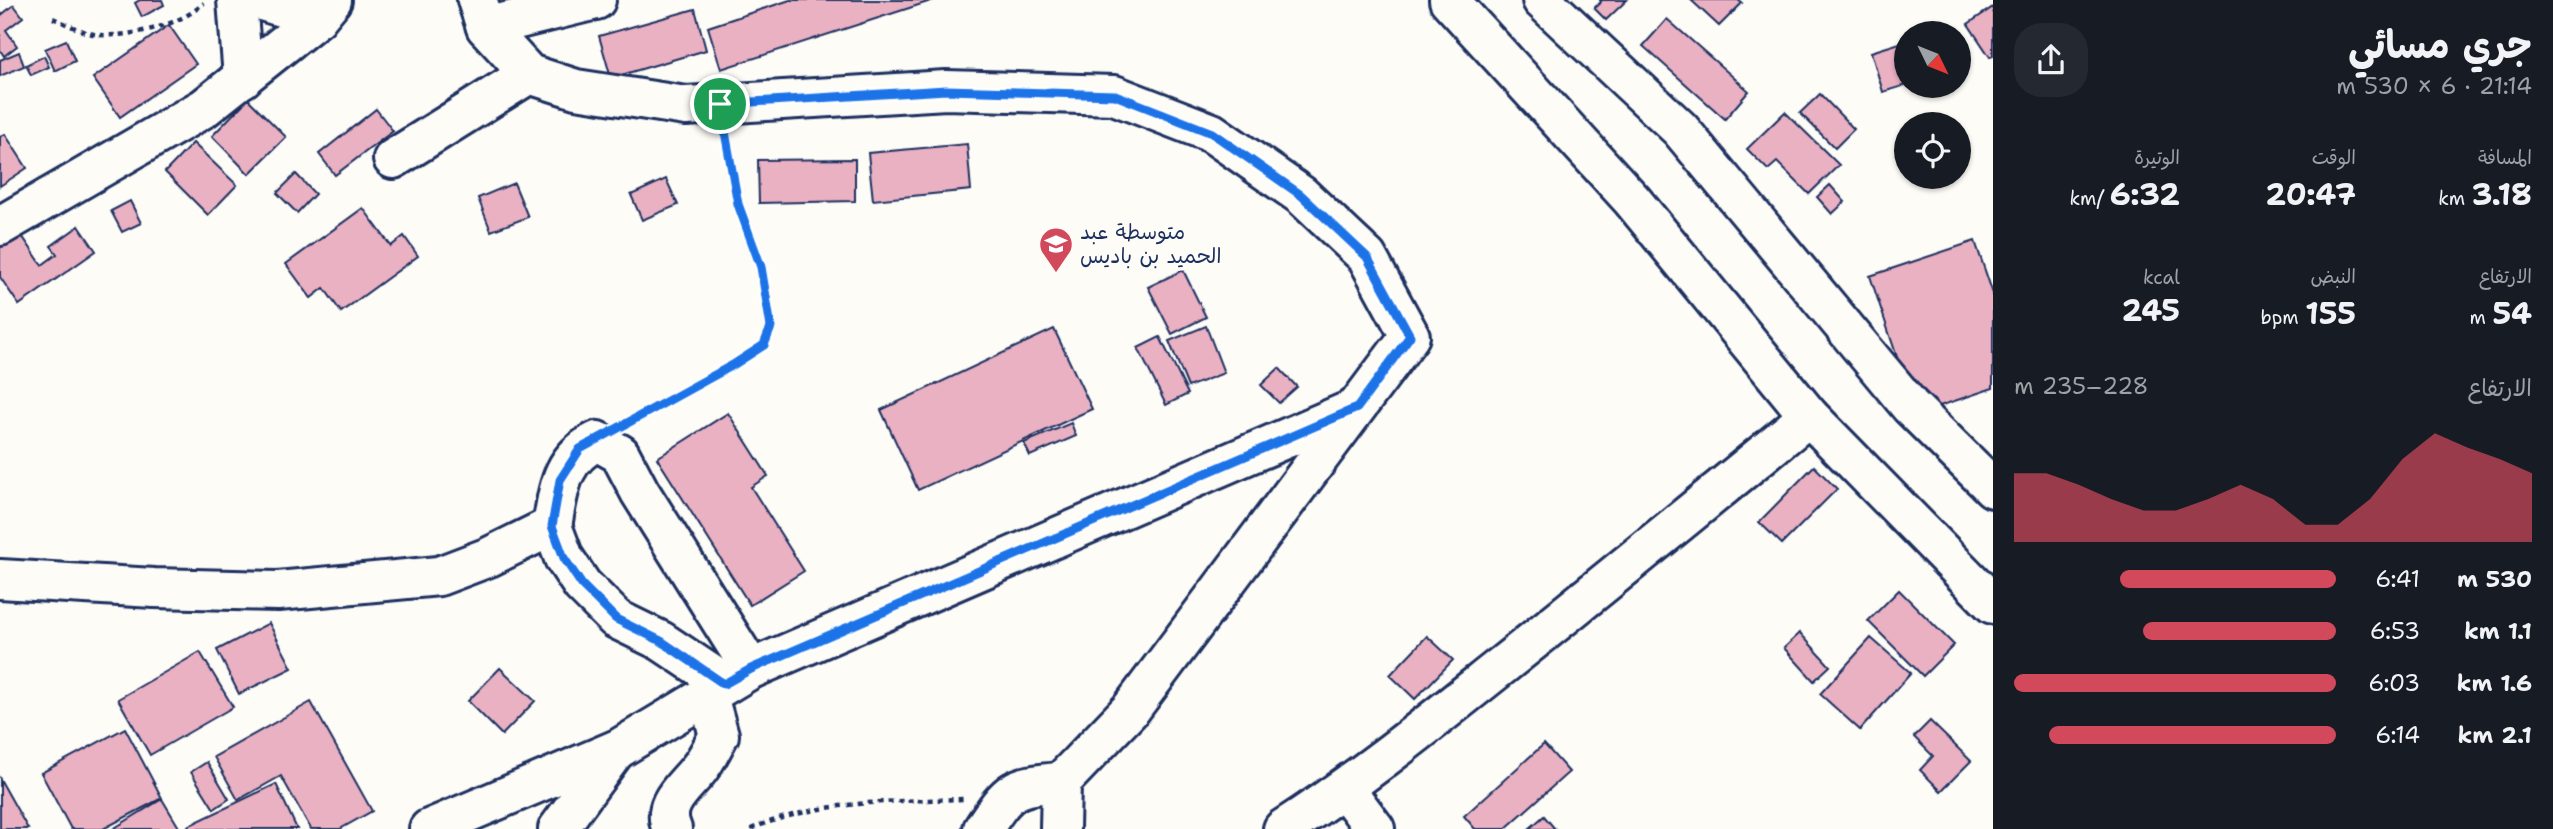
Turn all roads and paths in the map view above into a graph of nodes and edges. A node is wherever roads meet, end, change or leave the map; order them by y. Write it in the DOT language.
graph roads {
  1 [pos="208,0"];
  2 [pos="237,0"];
  3 [pos="259,0"];
  4 [pos="596,0"];
  5 [pos="1448,0"];
  6 [pos="1542,0"];
  7 [pos="325,9"];
  8 [pos="482,14"];
  9 [pos="53,18"];
  10 [pos="529,74"];
  11 [pos="243,78"];
  12 [pos="720,104"];
  13 [pos="393,159"];
  14 [pos="0,226"];
  15 [pos="1357,408"];
  16 [pos="1809,416"];
  17 [pos="597,441"];
  18 [pos="1993,488"];
  19 [pos="552,526"];
  20 [pos="0,579"];
  21 [pos="1993,604"];
  22 [pos="728,682"];
  23 [pos="618,749"];
  24 [pos="1061,782"];
  25 [pos="1345,789"];
  26 [pos="993,813"];
  27 [pos="429,829"];
  28 [pos="558,829"];
  29 [pos="672,829"];
  30 [pos="751,829"];
  31 [pos="1060,829"];
  32 [pos="1283,829"];
  33 [pos="1375,829"];
  1 -- 9 [label="path"];
  2 -- 11 [label="street"];
  3 -- 7 [label="street"];
  4 -- 8 [label="street"];
  5 -- 16 [label="street"];
  6 -- 18 [label="street"];
  7 -- 11 [label="street"];
  8 -- 10 [label="street"];
  10 -- 12 [label="street"];
  10 -- 13 [label="street"];
  11 -- 14 [label="street"];
  12 -- 15 [label="street"];
  12 -- 17 [label="path"];
  15 -- 22 [label="street"];
  15 -- 24 [label="street"];
  16 -- 21 [label="street"];
  16 -- 25 [label="street"];
  17 -- 19 [label="street"];
  17 -- 22 [label="street"];
  19 -- 20 [label="street"];
  19 -- 22 [label="street"];
  22 -- 23 [label="street"];
  22 -- 29 [label="street"];
  23 -- 27 [label="street"];
  23 -- 28 [label="street"];
  24 -- 26 [label="street"];
  24 -- 31 [label="street"];
  25 -- 32 [label="street"];
  25 -- 33 [label="street"];
  26 -- 30 [label="path"];
}
